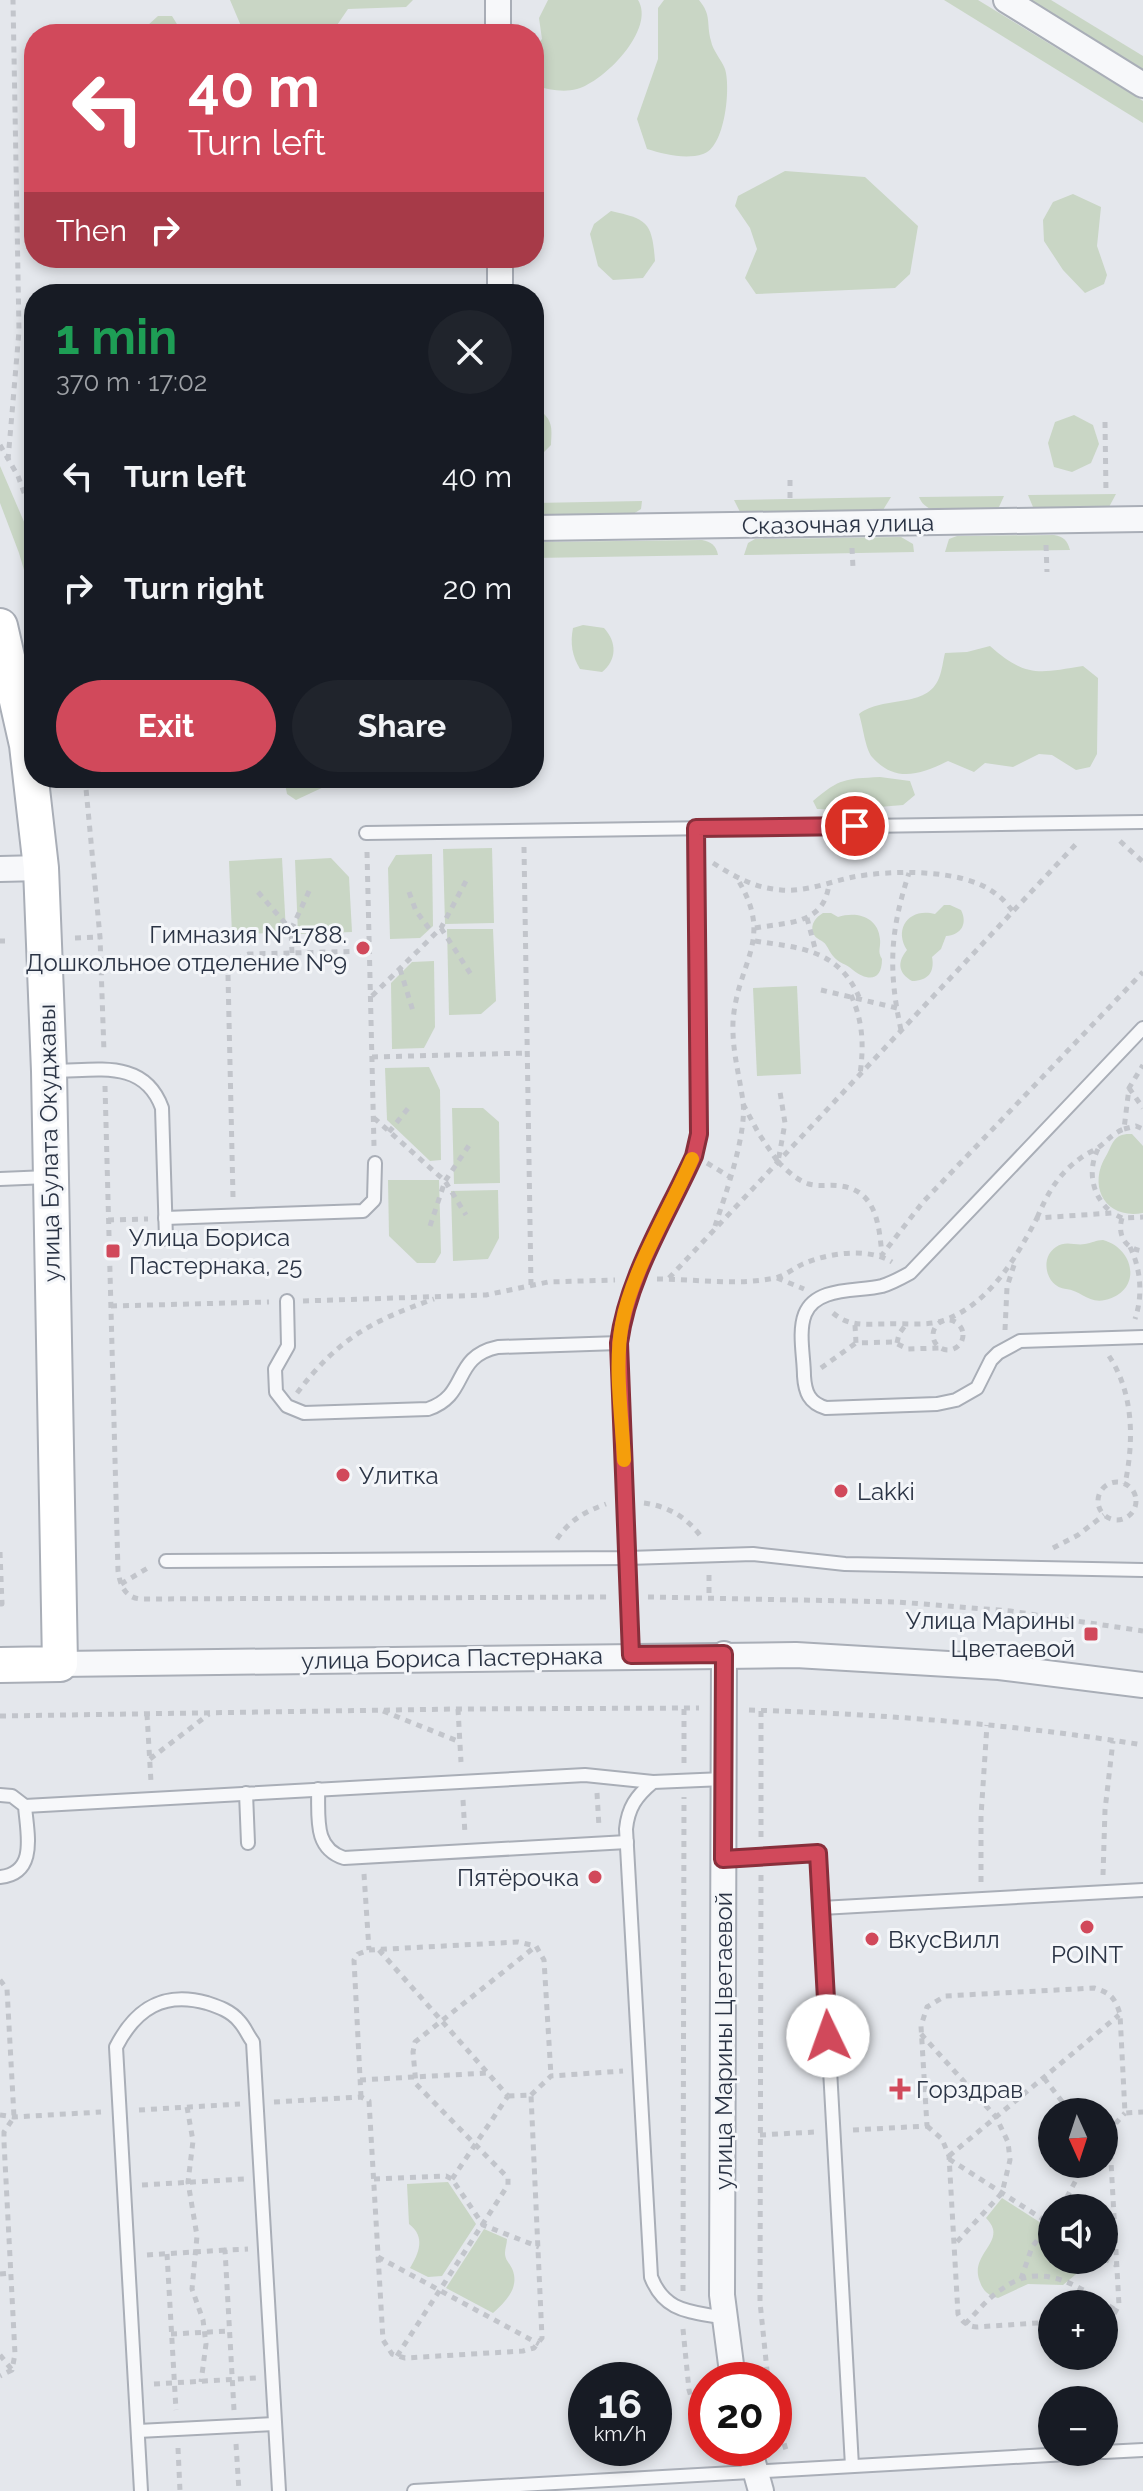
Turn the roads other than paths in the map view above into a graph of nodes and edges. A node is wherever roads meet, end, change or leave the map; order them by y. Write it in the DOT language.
graph roads {
  1 [pos="498,0"];
  2 [pos="1006,0"];
  3 [pos="498,24"];
  4 [pos="1143,85"];
  5 [pos="1143,519"];
  6 [pos="544,528"];
  7 [pos="0,626"];
  8 [pos="24,732"];
  9 [pos="32,788"];
  10 [pos="1143,822"];
  11 [pos="696,828"];
  12 [pos="366,833"];
  13 [pos="41,868"];
  14 [pos="0,869"];
  15 [pos="1143,1028"];
  16 [pos="49,1071"];
  17 [pos="375,1163"];
  18 [pos="51,1177"];
  19 [pos="0,1179"];
  20 [pos="165,1218"];
  21 [pos="166,1239"];
  22 [pos="287,1301"];
  23 [pos="1143,1337"];
  24 [pos="619,1343"];
  25 [pos="628,1558"];
  26 [pos="166,1561"];
  27 [pos="1143,1570"];
  28 [pos="724,1654"];
  29 [pos="631,1655"];
  30 [pos="60,1664"];
  31 [pos="0,1665"];
  32 [pos="1143,1685"];
  33 [pos="724,1779"];
  34 [pos="653,1782"];
  35 [pos="318,1789"];
  36 [pos="246,1793"];
  37 [pos="0,1795"];
  38 [pos="25,1806"];
  39 [pos="627,1842"];
  40 [pos="248,1843"];
  41 [pos="723,1859"];
  42 [pos="0,1877"];
  43 [pos="1143,1890"];
  44 [pos="821,1908"];
  45 [pos="724,2318"];
  46 [pos="730,2362"];
  47 [pos="275,2424"];
  48 [pos="138,2431"];
  49 [pos="1143,2450"];
  50 [pos="1118,2451"];
  51 [pos="1038,2456"];
  52 [pos="852,2466"];
  53 [pos="758,2481"];
  54 [pos="141,2491"];
  55 [pos="279,2491"];
  56 [pos="414,2491"];
  1 -- 3 [label="street"];
  2 -- 4 [label="street"];
  5 -- 6 [label="street, Сказочная улица"];
  7 -- 8 [label="street, улица Булата Окуджавы"];
  9 -- 13 [label="street, улица Булата Окуджавы"];
  10 -- 11 [label="lane"];
  11 -- 12 [label="lane"];
  11 -- 24 [label="lane"];
  13 -- 14 [label="street"];
  13 -- 16 [label="street, улица Булата Окуджавы"];
  15 -- 23 [label="lane"];
  16 -- 18 [label="street, улица Булата Окуджавы"];
  16 -- 20 [label="lane"];
  17 -- 20 [label="lane"];
  18 -- 19 [label="lane"];
  18 -- 30 [label="street, улица Булата Окуджавы"];
  20 -- 21 [label="lane"];
  22 -- 24 [label="lane"];
  24 -- 25 [label="lane"];
  25 -- 26 [label="lane"];
  25 -- 27 [label="lane"];
  25 -- 29 [label="lane"];
  28 -- 29 [label="street, улица Бориса Пастернака"];
  28 -- 32 [label="street, улица Бориса Пастернака"];
  28 -- 33 [label="street, улица Марины Цветаевой"];
  29 -- 30 [label="street, улица Бориса Пастернака"];
  30 -- 31 [label="street, улица Бориса Пастернака"];
  33 -- 34 [label="lane"];
  33 -- 41 [label="street, улица Марины Цветаевой"];
  34 -- 35 [label="lane"];
  34 -- 39 [label="lane"];
  35 -- 36 [label="lane"];
  35 -- 39 [label="lane"];
  36 -- 38 [label="lane"];
  36 -- 40 [label="lane"];
  37 -- 38 [label="lane"];
  38 -- 42 [label="lane"];
  39 -- 45 [label="lane"];
  41 -- 44 [label="lane"];
  41 -- 45 [label="street, улица Марины Цветаевой"];
  43 -- 44 [label="lane"];
  44 -- 52 [label="lane"];
  45 -- 46 [label="street, улица Марины Цветаевой"];
  47 -- 48 [label="lane"];
  47 -- 48 [label="lane"];
  47 -- 55 [label="lane"];
  48 -- 54 [label="lane"];
  49 -- 50 [label="lane"];
  51 -- 52 [label="lane"];
  52 -- 53 [label="lane"];
  53 -- 56 [label="lane"];
}
